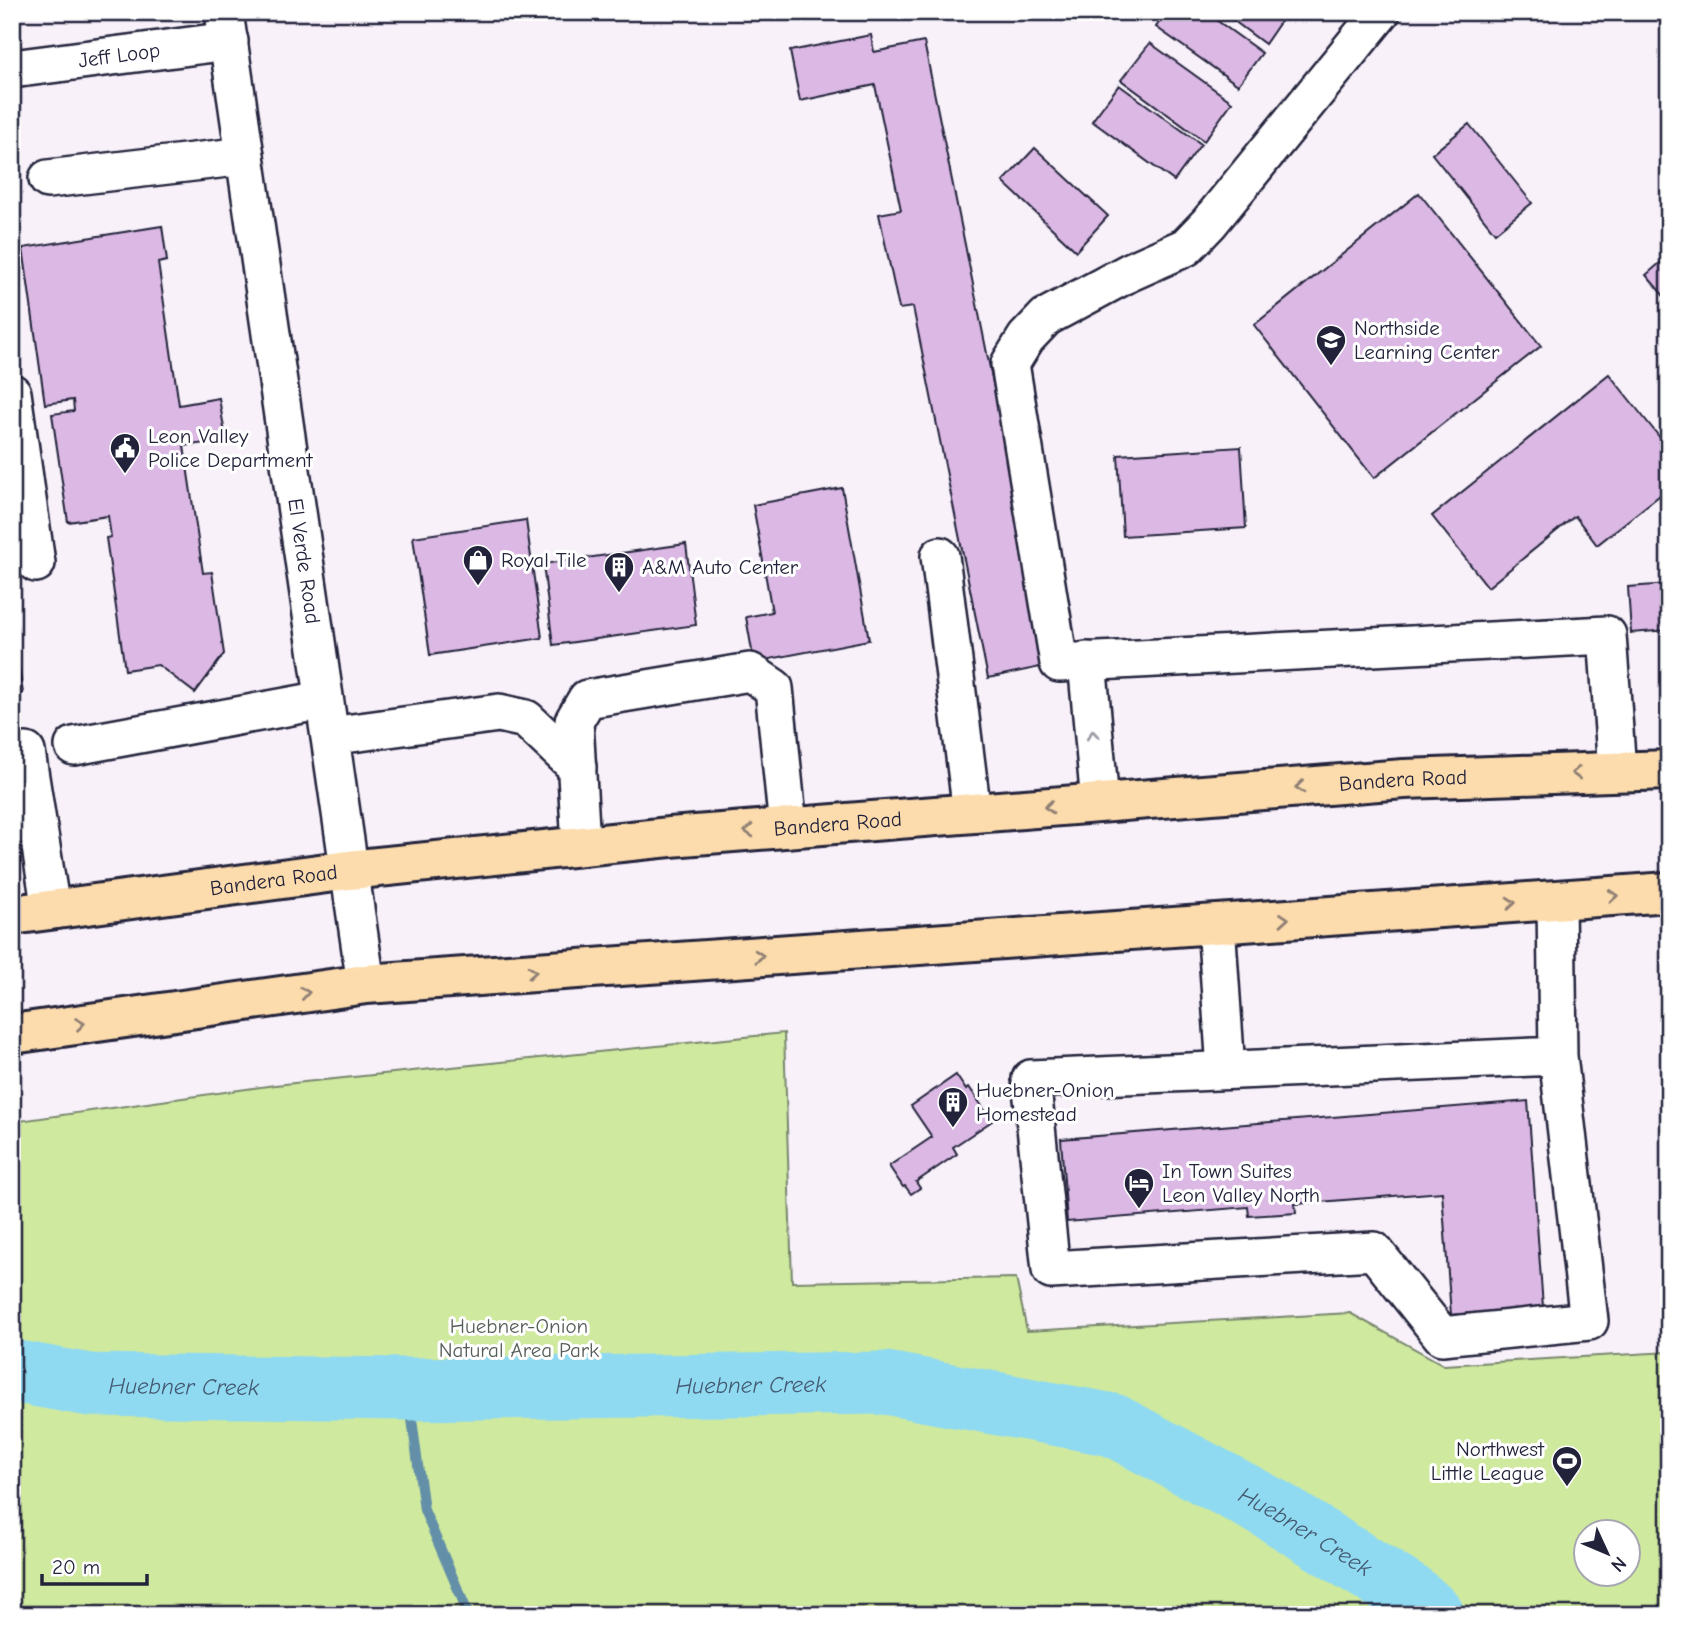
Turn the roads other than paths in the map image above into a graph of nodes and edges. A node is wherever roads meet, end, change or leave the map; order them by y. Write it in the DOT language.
graph roads {
  1 [pos="1381,12"];
  2 [pos="226,27"];
  3 [pos="12,69"];
  4 [pos="245,156"];
  5 [pos="48,180"];
  6 [pos="12,393"];
  7 [pos="940,556"];
  8 [pos="36,563"];
  9 [pos="1087,661"];
  10 [pos="327,718"];
  11 [pos="74,746"];
  12 [pos="12,754"];
  13 [pos="577,767"];
  14 [pos="1669,770"];
  15 [pos="1617,771"];
  16 [pos="1100,803"];
  17 [pos="972,813"];
  18 [pos="788,828"];
  19 [pos="582,846"];
  20 [pos="349,870"];
  21 [pos="1669,892"];
  22 [pos="1556,900"];
  23 [pos="51,910"];
  24 [pos="12,915"];
  25 [pos="1216,924"];
  26 [pos="366,984"];
  27 [pos="12,1034"];
  28 [pos="1558,1056"];
  29 [pos="1226,1070"];
  1 -- 9 [label="street"];
  2 -- 3 [label="street, Jeff Loop"];
  2 -- 4 [label="street, El Verde Road"];
  4 -- 5 [label="street"];
  4 -- 10 [label="street, El Verde Road"];
  6 -- 8 [label="street"];
  7 -- 17 [label="street"];
  9 -- 15 [label="street"];
  16 -- 9 [label="street, one-way"];
  10 -- 11 [label="street"];
  10 -- 13 [label="street"];
  10 -- 20 [label="street, El Verde Road"];
  12 -- 23 [label="street"];
  13 -- 18 [label="street"];
  13 -- 19 [label="street"];
  14 -- 15 [label="main road, Bandera Road"];
  15 -- 16 [label="main road, Bandera Road, one-way"];
  16 -- 17 [label="main road, Bandera Road, one-way"];
  17 -- 18 [label="main road, Bandera Road"];
  18 -- 19 [label="main road, Bandera Road, one-way"];
  19 -- 20 [label="main road, Bandera Road"];
  20 -- 23 [label="main road, Bandera Road"];
  20 -- 26 [label="street, El Verde Road"];
  22 -- 21 [label="main road, one-way"];
  25 -- 22 [label="main road, one-way"];
  22 -- 28 [label="street"];
  23 -- 24 [label="main road, Bandera Road"];
  26 -- 25 [label="main road, one-way"];
  25 -- 29 [label="street"];
  27 -- 26 [label="main road, one-way"];
  28 -- 29 [label="street"];
  28 -- 29 [label="street"];
}
